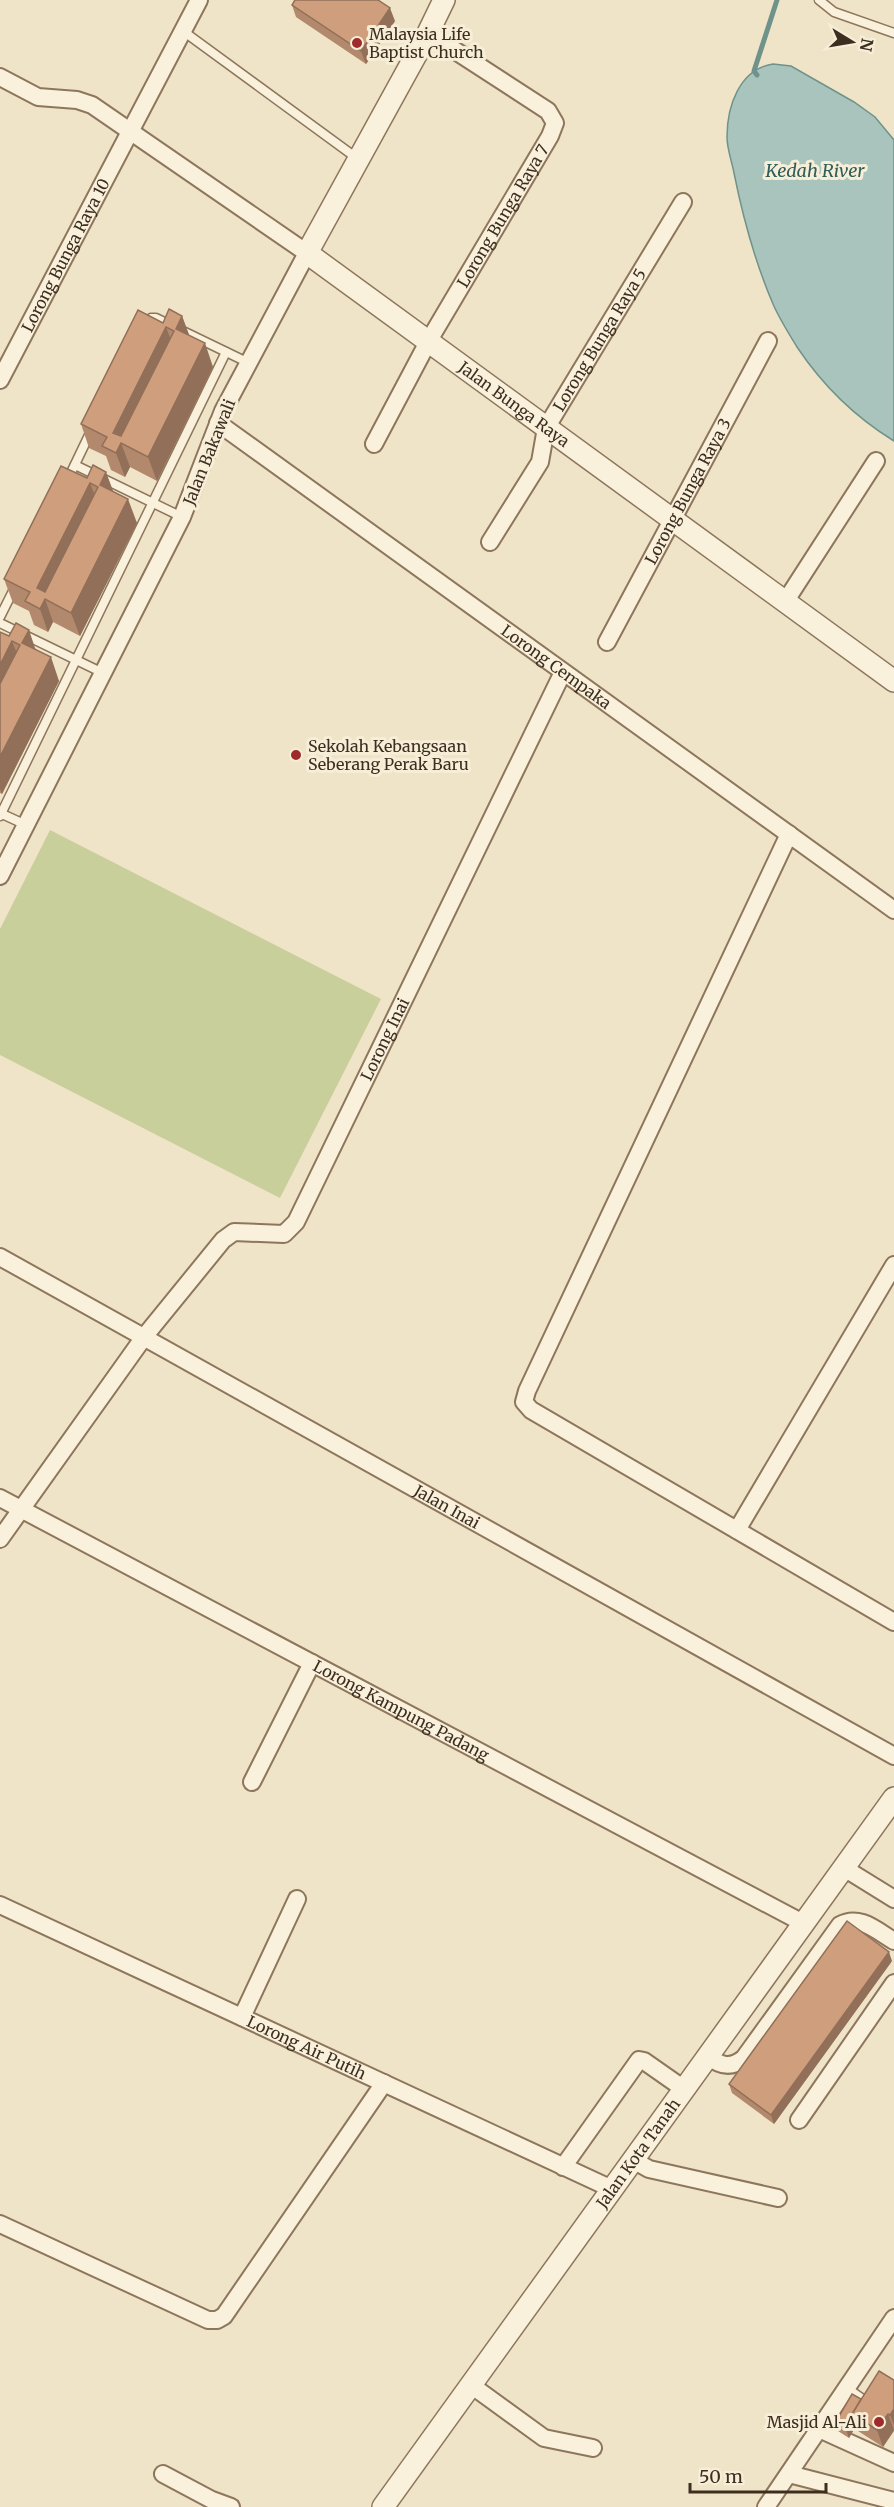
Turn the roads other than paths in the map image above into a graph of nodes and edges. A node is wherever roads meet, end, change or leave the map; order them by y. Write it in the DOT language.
graph roads {
  1 [pos="199,0"];
  2 [pos="444,0"];
  3 [pos="819,0"];
  4 [pos="183,32"];
  5 [pos="428,33"];
  6 [pos="894,33"];
  7 [pos="0,76"];
  8 [pos="130,131"];
  9 [pos="359,159"];
  10 [pos="683,202"];
  11 [pos="307,254"];
  12 [pos="140,333"];
  13 [pos="768,341"];
  14 [pos="428,342"];
  15 [pos="226,352"];
  16 [pos="249,363"];
  17 [pos="0,380"];
  18 [pos="218,423"];
  19 [pos="95,424"];
  20 [pos="546,428"];
  21 [pos="374,444"];
  22 [pos="876,461"];
  23 [pos="75,465"];
  24 [pos="65,485"];
  25 [pos="153,503"];
  26 [pos="182,517"];
  27 [pos="673,520"];
  28 [pos="490,542"];
  29 [pos="20,577"];
  30 [pos="785,602"];
  31 [pos="0,617"];
  32 [pos="0,623"];
  33 [pos="607,642"];
  34 [pos="76,660"];
  35 [pos="563,672"];
  36 [pos="103,673"];
  37 [pos="894,681"];
  38 [pos="0,814"];
  39 [pos="26,825"];
  40 [pos="789,834"];
  41 [pos="0,876"];
  42 [pos="894,910"];
  43 [pos="0,1257"];
  44 [pos="894,1265"];
  45 [pos="144,1337"];
  46 [pos="0,1498"];
  47 [pos="22,1509"];
  48 [pos="737,1530"];
  49 [pos="0,1539"];
  50 [pos="894,1622"];
  51 [pos="312,1663"];
  52 [pos="894,1756"];
  53 [pos="252,1782"];
  54 [pos="894,1798"];
  55 [pos="844,1868"];
  56 [pos="297,1899"];
  57 [pos="894,1899"];
  58 [pos="0,1905"];
  59 [pos="803,1923"];
  60 [pos="894,1941"];
  61 [pos="894,1983"];
  62 [pos="242,2018"];
  63 [pos="708,2056"];
  64 [pos="384,2083"];
  65 [pos="684,2089"];
  66 [pos="799,2120"];
  67 [pos="633,2160"];
  68 [pos="563,2167"];
  69 [pos="612,2189"];
  70 [pos="778,2198"];
  71 [pos="0,2224"];
  72 [pos="894,2318"];
  73 [pos="471,2385"];
  74 [pos="847,2388"];
  75 [pos="867,2402"];
  76 [pos="819,2429"];
  77 [pos="594,2448"];
  78 [pos="894,2463"];
  79 [pos="163,2474"];
  80 [pos="789,2474"];
  81 [pos="894,2501"];
  82 [pos="231,2507"];
  83 [pos="383,2507"];
  84 [pos="766,2507"];
  1 -- 4 [label="street, Lorong Bunga Raya 10"];
  2 -- 5 [label="street, Jalan Bakawali"];
  3 -- 6 [label="lane"];
  4 -- 8 [label="street, Lorong Bunga Raya 10"];
  4 -- 9 [label="lane"];
  5 -- 9 [label="street, Jalan Bakawali"];
  5 -- 14 [label="street, Lorong Bunga Raya 7"];
  7 -- 8 [label="street, Jalan Bunga Raya"];
  8 -- 11 [label="street, Jalan Bunga Raya"];
  8 -- 17 [label="street, Lorong Bunga Raya 10"];
  9 -- 11 [label="street, Jalan Bakawali"];
  10 -- 20 [label="street, Lorong Bunga Raya 5"];
  11 -- 14 [label="street, Jalan Bunga Raya"];
  11 -- 16 [label="street, Jalan Bakawali"];
  12 -- 15 [label="lane"];
  13 -- 27 [label="street, Lorong Bunga Raya 3"];
  14 -- 20 [label="street, Jalan Bunga Raya"];
  14 -- 21 [label="street, Lorong Bunga Raya 7"];
  15 -- 16 [label="lane"];
  15 -- 25 [label="lane"];
  16 -- 18 [label="street, Jalan Bakawali"];
  18 -- 26 [label="street, Jalan Bakawali"];
  18 -- 35 [label="street, Lorong Cempaka"];
  19 -- 23 [label="lane"];
  20 -- 27 [label="street, Jalan Bunga Raya"];
  20 -- 28 [label="street, Lorong Bunga Raya 5"];
  22 -- 30 [label="street"];
  23 -- 24 [label="lane"];
  23 -- 25 [label="lane"];
  25 -- 26 [label="lane"];
  25 -- 34 [label="lane"];
  26 -- 36 [label="street, Jalan Bakawali"];
  27 -- 30 [label="street, Jalan Bunga Raya"];
  27 -- 33 [label="street, Lorong Bunga Raya 3"];
  29 -- 31 [label="lane"];
  30 -- 37 [label="street, Jalan Bunga Raya"];
  32 -- 34 [label="lane"];
  34 -- 36 [label="lane"];
  34 -- 38 [label="lane"];
  35 -- 40 [label="street, Lorong Cempaka"];
  35 -- 45 [label="street, Lorong Inai"];
  36 -- 39 [label="street, Jalan Bakawali"];
  38 -- 39 [label="lane"];
  39 -- 41 [label="street, Jalan Bakawali"];
  40 -- 42 [label="street, Lorong Cempaka"];
  40 -- 48 [label="street"];
  43 -- 45 [label="street, Jalan Inai"];
  44 -- 48 [label="street"];
  45 -- 47 [label="street, Lorong Inai"];
  45 -- 52 [label="street, Jalan Inai"];
  46 -- 47 [label="street, Lorong Kampung Padang"];
  47 -- 49 [label="street, Lorong Inai"];
  47 -- 51 [label="street, Lorong Kampung Padang"];
  48 -- 50 [label="street"];
  51 -- 53 [label="street"];
  51 -- 59 [label="street, Lorong Kampung Padang"];
  54 -- 55 [label="street, Jalan Kota Tanah"];
  55 -- 57 [label="street"];
  55 -- 59 [label="street, Jalan Kota Tanah"];
  56 -- 62 [label="street"];
  58 -- 62 [label="street, Lorong Air Putih"];
  59 -- 63 [label="street, Jalan Kota Tanah"];
  60 -- 63 [label="street"];
  61 -- 66 [label="street"];
  62 -- 64 [label="street, Lorong Air Putih"];
  63 -- 65 [label="street, Jalan Kota Tanah"];
  64 -- 68 [label="street, Lorong Air Putih"];
  64 -- 71 [label="street"];
  65 -- 67 [label="street, Jalan Kota Tanah"];
  65 -- 68 [label="street"];
  67 -- 69 [label="street, Jalan Kota Tanah"];
  67 -- 70 [label="street"];
  68 -- 69 [label="street, Lorong Air Putih"];
  69 -- 73 [label="street, Jalan Kota Tanah"];
  72 -- 74 [label="street"];
  73 -- 77 [label="street"];
  73 -- 83 [label="street, Jalan Kota Tanah"];
  74 -- 75 [label="lane"];
  74 -- 76 [label="street"];
  76 -- 78 [label="street"];
  76 -- 80 [label="street"];
  79 -- 82 [label="street"];
  80 -- 81 [label="street"];
  80 -- 84 [label="street"];
}
